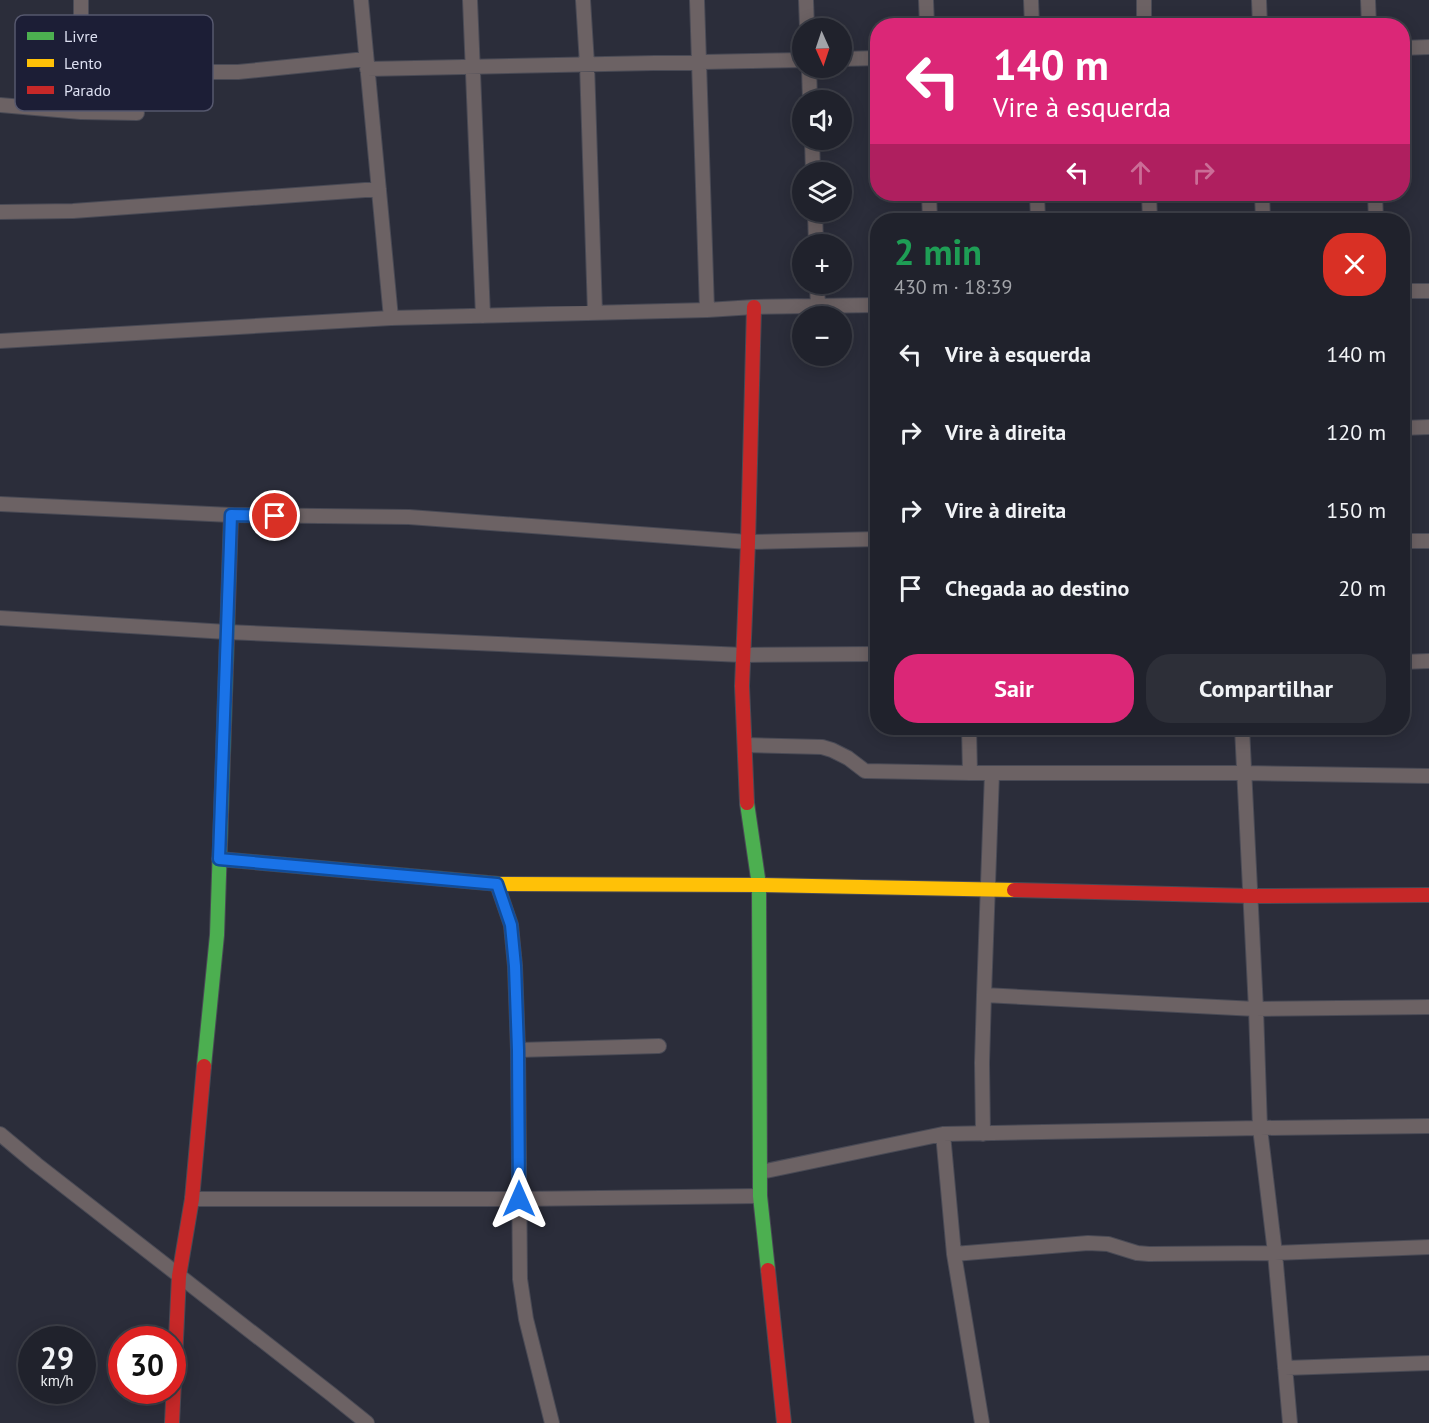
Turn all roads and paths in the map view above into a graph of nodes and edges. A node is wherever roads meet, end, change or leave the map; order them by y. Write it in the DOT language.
graph roads {
  1 [pos="361,0"];
  2 [pos="470,0"];
  3 [pos="583,0"];
  4 [pos="697,0"];
  5 [pos="806,0"];
  6 [pos="926,0"];
  7 [pos="1031,0"];
  8 [pos="1144,0"];
  9 [pos="1259,0"];
  10 [pos="1368,0"];
  11 [pos="807,18"];
  12 [pos="927,18"];
  13 [pos="1032,18"];
  14 [pos="1144,18"];
  15 [pos="1260,18"];
  16 [pos="1368,18"];
  17 [pos="1429,47"];
  18 [pos="1410,48"];
  19 [pos="870,58"];
  20 [pos="852,59"];
  21 [pos="792,60"];
  22 [pos="699,62"];
  23 [pos="367,64"];
  24 [pos="587,64"];
  25 [pos="473,67"];
  26 [pos="213,72"];
  27 [pos="0,105"];
  28 [pos="15,106"];
  29 [pos="69,111"];
  30 [pos="81,112"];
  31 [pos="136,113"];
  32 [pos="379,189"];
  33 [pos="0,212"];
  34 [pos="1410,291"];
  35 [pos="1429,291"];
  36 [pos="870,305"];
  37 [pos="848,306"];
  38 [pos="754,307"];
  39 [pos="792,307"];
  40 [pos="707,310"];
  41 [pos="596,313"];
  42 [pos="483,316"];
  43 [pos="391,318"];
  44 [pos="0,341"];
  45 [pos="1429,427"];
  46 [pos="1410,428"];
  47 [pos="0,504"];
  48 [pos="231,515"];
  49 [pos="870,539"];
  50 [pos="1410,541"];
  51 [pos="1429,541"];
  52 [pos="748,542"];
  53 [pos="0,618"];
  54 [pos="227,632"];
  55 [pos="870,654"];
  56 [pos="743,655"];
  57 [pos="1429,661"];
  58 [pos="1410,662"];
  59 [pos="969,735"];
  60 [pos="1242,735"];
  61 [pos="745,745"];
  62 [pos="970,773"];
  63 [pos="992,773"];
  64 [pos="1245,773"];
  65 [pos="1429,776"];
  66 [pos="219,859"];
  67 [pos="497,884"];
  68 [pos="759,885"];
  69 [pos="987,889"];
  70 [pos="1429,895"];
  71 [pos="1251,896"];
  72 [pos="984,995"];
  73 [pos="1429,1007"];
  74 [pos="1256,1009"];
  75 [pos="659,1046"];
  76 [pos="518,1050"];
  77 [pos="1429,1126"];
  78 [pos="1260,1128"];
  79 [pos="0,1134"];
  80 [pos="943,1134"];
  81 [pos="983,1134"];
  82 [pos="761,1172"];
  83 [pos="760,1196"];
  84 [pos="192,1199"];
  85 [pos="519,1199"];
  86 [pos="1429,1247"];
  87 [pos="1275,1253"];
  88 [pos="954,1254"];
  89 [pos="179,1276"];
  90 [pos="1429,1363"];
  91 [pos="1286,1368"];
  92 [pos="172,1423"];
  93 [pos="367,1423"];
  94 [pos="552,1423"];
  95 [pos="784,1423"];
  96 [pos="982,1423"];
  97 [pos="1290,1423"];
  1 -- 23 [label="street"];
  2 -- 25 [label="street"];
  3 -- 24 [label="street"];
  4 -- 22 [label="street"];
  5 -- 11 [label="street"];
  6 -- 12 [label="street"];
  7 -- 13 [label="street"];
  8 -- 14 [label="street"];
  9 -- 15 [label="street"];
  10 -- 16 [label="street"];
  17 -- 18 [label="street"];
  19 -- 20 [label="street"];
  21 -- 22 [label="street"];
  22 -- 24 [label="street"];
  22 -- 40 [label="street"];
  23 -- 25 [label="street"];
  23 -- 26 [label="street"];
  23 -- 32 [label="street"];
  24 -- 25 [label="street"];
  24 -- 41 [label="street"];
  25 -- 42 [label="street"];
  27 -- 28 [label="street"];
  29 -- 30 [label="street"];
  30 -- 31 [label="street"];
  32 -- 33 [label="street"];
  32 -- 43 [label="street"];
  34 -- 35 [label="street"];
  36 -- 37 [label="street"];
  38 -- 39 [label="street"];
  38 -- 40 [label="street"];
  38 -- 52 [label="street"];
  40 -- 41 [label="street"];
  41 -- 42 [label="street"];
  42 -- 43 [label="street"];
  43 -- 44 [label="street"];
  45 -- 46 [label="street"];
  47 -- 48 [label="street"];
  48 -- 52 [label="street"];
  48 -- 54 [label="street"];
  49 -- 52 [label="street"];
  50 -- 51 [label="street"];
  52 -- 56 [label="street"];
  53 -- 54 [label="street"];
  54 -- 56 [label="street"];
  54 -- 66 [label="street"];
  55 -- 56 [label="street"];
  56 -- 61 [label="street"];
  57 -- 58 [label="street"];
  59 -- 62 [label="street"];
  60 -- 64 [label="street"];
  61 -- 62 [label="street"];
  61 -- 68 [label="street"];
  62 -- 63 [label="street"];
  63 -- 64 [label="street"];
  63 -- 69 [label="street"];
  64 -- 65 [label="street"];
  64 -- 71 [label="street"];
  66 -- 67 [label="street"];
  66 -- 84 [label="street"];
  67 -- 68 [label="street"];
  67 -- 76 [label="street"];
  68 -- 69 [label="street"];
  68 -- 82 [label="street"];
  69 -- 71 [label="street"];
  69 -- 72 [label="street"];
  70 -- 71 [label="street"];
  71 -- 74 [label="street"];
  72 -- 74 [label="street"];
  72 -- 81 [label="street"];
  73 -- 74 [label="street"];
  74 -- 78 [label="street"];
  75 -- 76 [label="street"];
  76 -- 85 [label="street"];
  77 -- 78 [label="street"];
  78 -- 81 [label="street"];
  78 -- 87 [label="street"];
  79 -- 89 [label="street"];
  80 -- 81 [label="street"];
  80 -- 82 [label="street"];
  80 -- 88 [label="street"];
  82 -- 83 [label="street"];
  83 -- 85 [label="street"];
  83 -- 95 [label="street"];
  84 -- 85 [label="street"];
  84 -- 89 [label="street"];
  85 -- 94 [label="street"];
  86 -- 87 [label="street"];
  87 -- 88 [label="street"];
  87 -- 91 [label="street"];
  88 -- 96 [label="street"];
  89 -- 92 [label="street"];
  89 -- 93 [label="street"];
  90 -- 91 [label="street"];
  91 -- 97 [label="street"];
}
